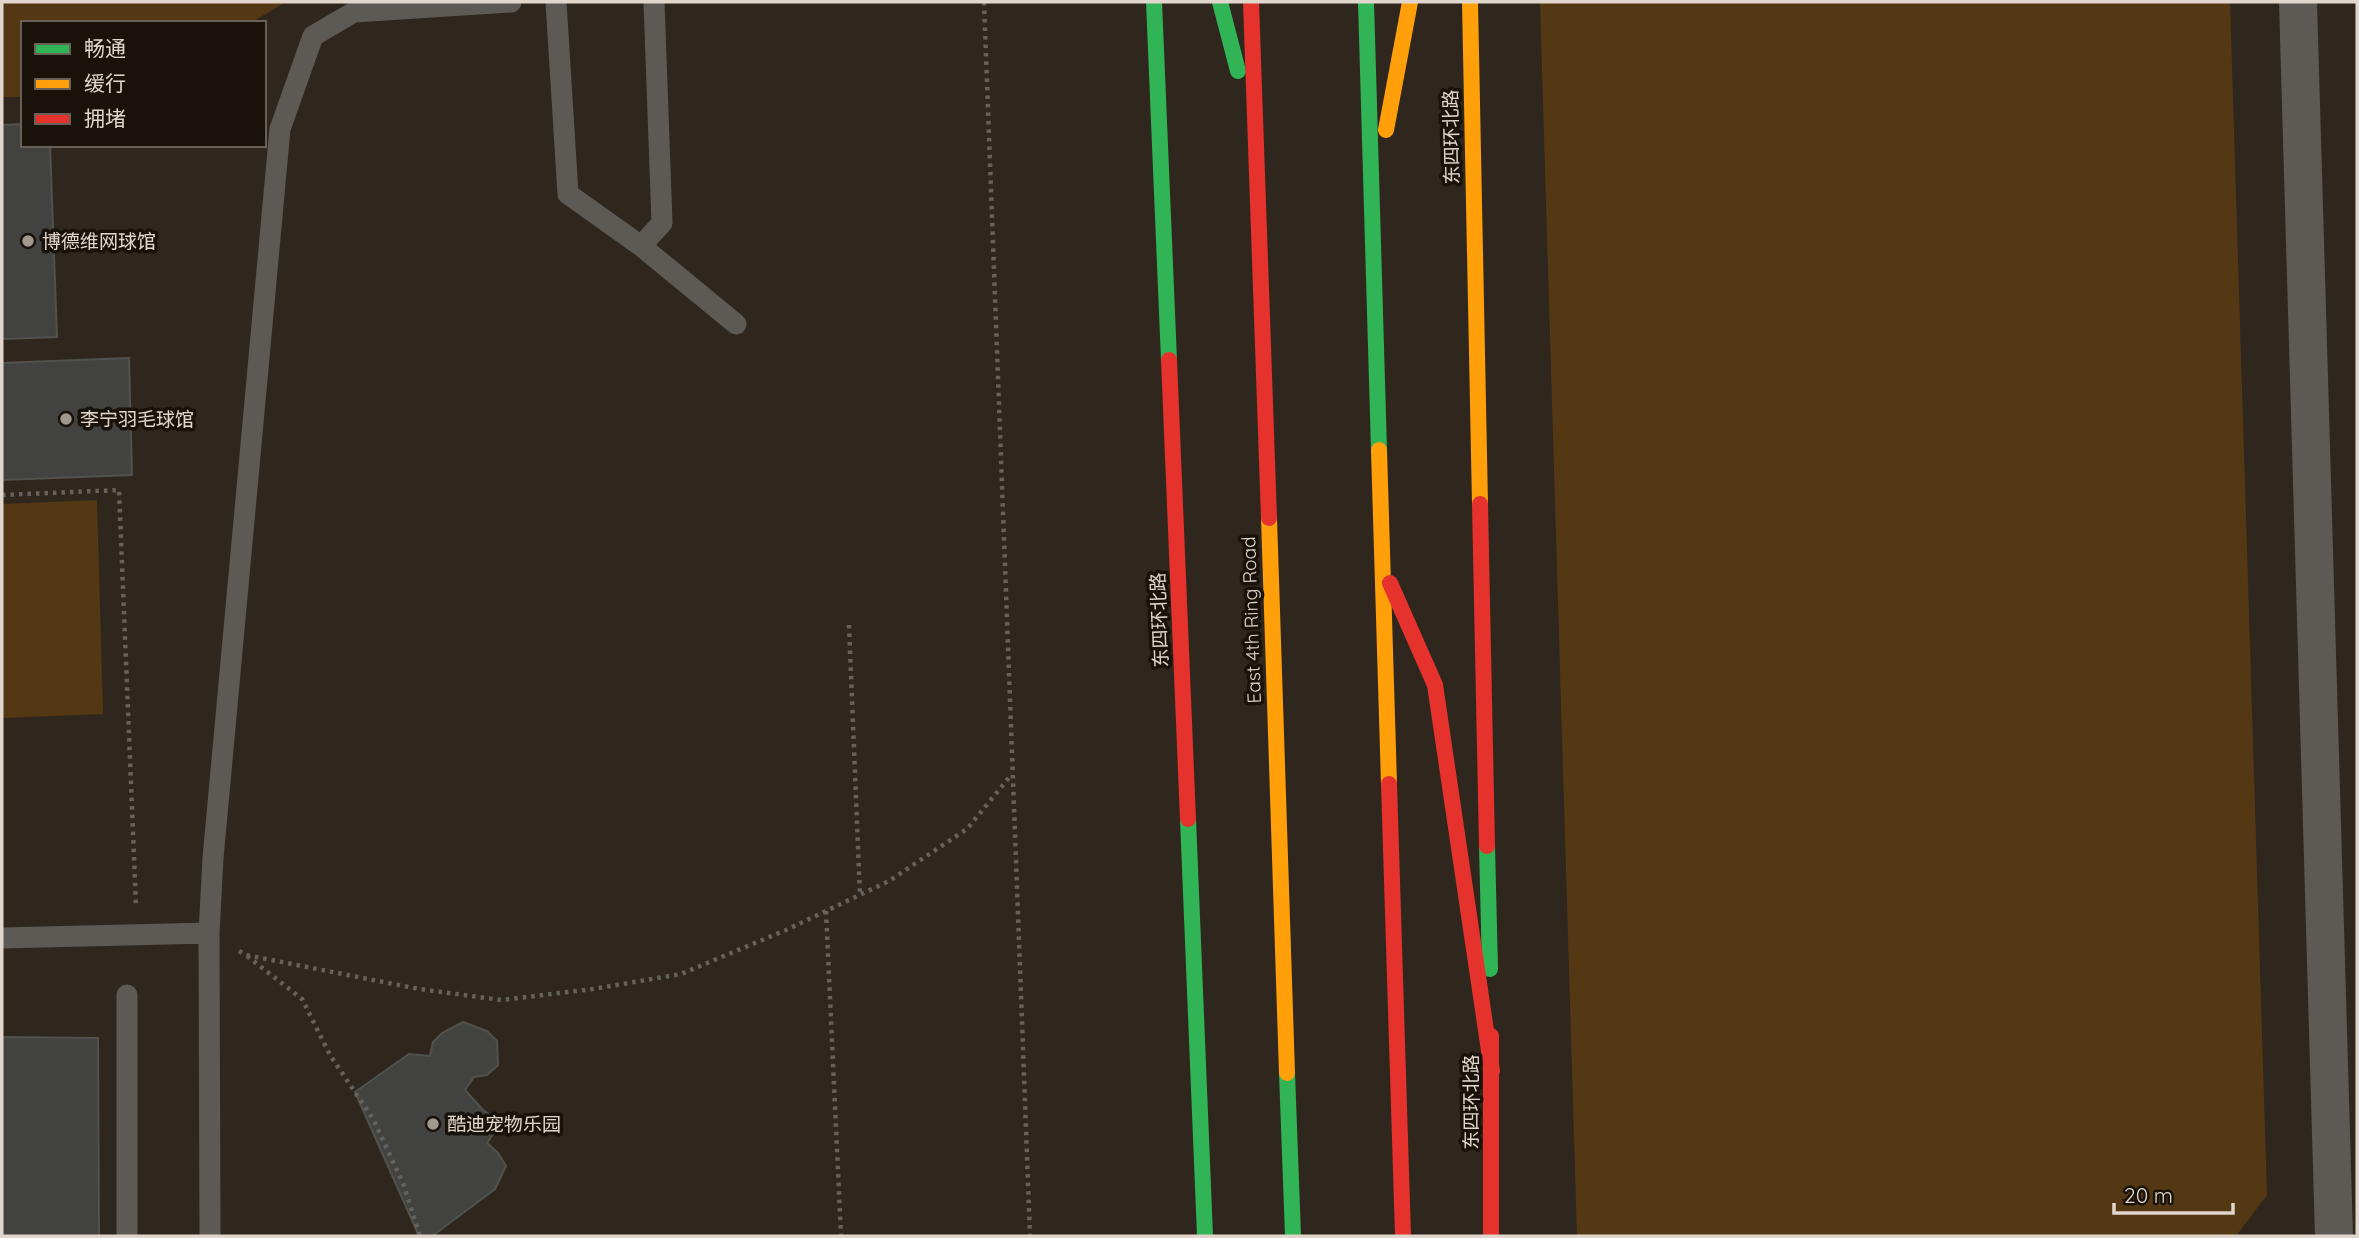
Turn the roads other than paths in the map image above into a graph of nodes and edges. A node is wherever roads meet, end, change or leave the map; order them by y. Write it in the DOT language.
graph roads {
  1 [pos="511,2"];
  2 [pos="556,2"];
  3 [pos="654,2"];
  4 [pos="1154,2"];
  5 [pos="1220,2"];
  6 [pos="1251,2"];
  7 [pos="1366,2"];
  8 [pos="1410,2"];
  9 [pos="1470,2"];
  10 [pos="2298,2"];
  11 [pos="1256,140"];
  12 [pos="1373,198"];
  13 [pos="641,246"];
  14 [pos="736,324"];
  15 [pos="1382,565"];
  16 [pos="209,933"];
  17 [pos="2,937"];
  18 [pos="127,995"];
  19 [pos="1492,1071"];
  20 [pos="127,1236"];
  21 [pos="210,1236"];
  22 [pos="1205,1236"];
  23 [pos="1293,1236"];
  24 [pos="1403,1236"];
  25 [pos="1491,1236"];
  26 [pos="2334,1236"];
  1 -- 16 [label="lane"];
  2 -- 13 [label="lane"];
  3 -- 13 [label="lane"];
  4 -- 22 [label="main road, 东四环北路"];
  5 -- 11 [label="main road"];
  6 -- 11 [label="main road, East 4th Ring Road"];
  7 -- 12 [label="main road"];
  8 -- 12 [label="main road"];
  9 -- 19 [label="main road, 东四环北路"];
  10 -- 26 [label="street"];
  11 -- 23 [label="main road, East 4th Ring Road"];
  12 -- 15 [label="main road"];
  13 -- 14 [label="lane"];
  15 -- 19 [label="main road"];
  15 -- 24 [label="main road"];
  16 -- 17 [label="lane"];
  16 -- 21 [label="lane"];
  18 -- 20 [label="lane"];
  19 -- 25 [label="main road, 东四环北路"];
}
